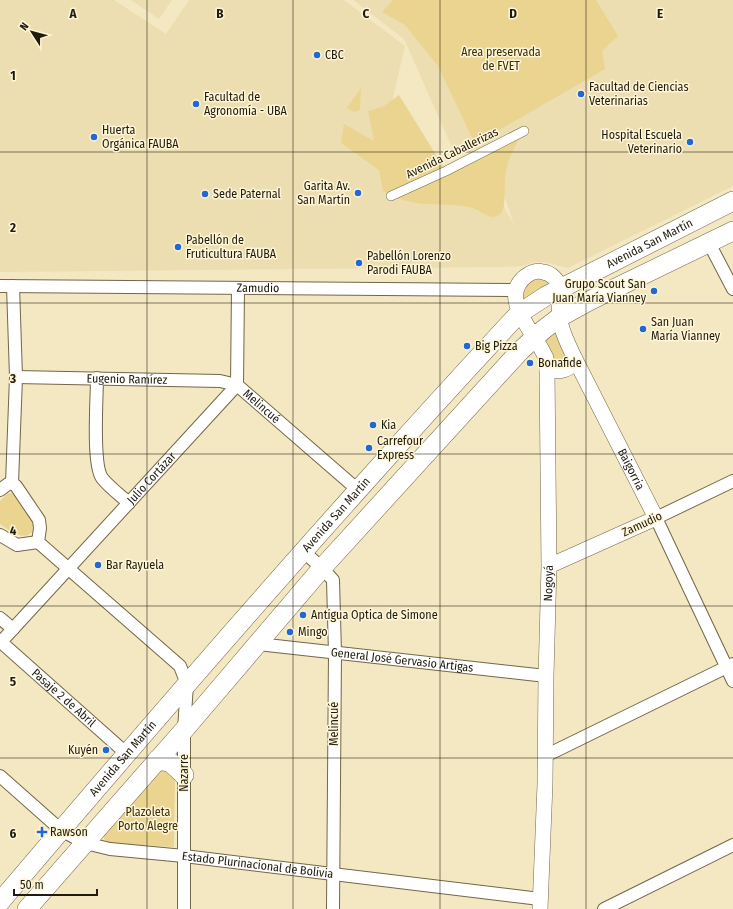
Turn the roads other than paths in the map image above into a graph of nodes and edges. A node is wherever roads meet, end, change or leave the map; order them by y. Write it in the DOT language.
graph roads {
  1 [pos="524,131"];
  2 [pos="391,196"];
  3 [pos="733,201"];
  4 [pos="733,231"];
  5 [pos="709,243"];
  6 [pos="0,286"];
  7 [pos="13,286"];
  8 [pos="238,288"];
  9 [pos="733,288"];
  10 [pos="560,289"];
  11 [pos="516,290"];
  12 [pos="520,313"];
  13 [pos="560,317"];
  14 [pos="534,337"];
  15 [pos="575,359"];
  16 [pos="547,368"];
  17 [pos="16,377"];
  18 [pos="97,378"];
  19 [pos="237,386"];
  20 [pos="733,481"];
  21 [pos="12,483"];
  22 [pos="0,490"];
  23 [pos="358,490"];
  24 [pos="129,504"];
  25 [pos="656,518"];
  26 [pos="0,535"];
  27 [pos="38,542"];
  28 [pos="304,552"];
  29 [pos="549,566"];
  30 [pos="69,568"];
  31 [pos="322,568"];
  32 [pos="0,618"];
  33 [pos="13,629"];
  34 [pos="0,643"];
  35 [pos="258,644"];
  36 [pos="335,653"];
  37 [pos="730,666"];
  38 [pos="546,676"];
  39 [pos="733,681"];
  40 [pos="187,684"];
  41 [pos="184,730"];
  42 [pos="127,754"];
  43 [pos="545,756"];
  44 [pos="157,760"];
  45 [pos="184,775"];
  46 [pos="0,776"];
  47 [pos="61,830"];
  48 [pos="85,843"];
  49 [pos="733,845"];
  50 [pos="184,856"];
  51 [pos="333,874"];
  52 [pos="0,902"];
  53 [pos="540,904"];
  54 [pos="27,909"];
  55 [pos="184,909"];
  56 [pos="334,909"];
  57 [pos="604,909"];
  1 -- 2 [label="street, Avenida Caballerizas"];
  3 -- 10 [label="main road, Avenida San Martín"];
  4 -- 5 [label="main road, Avenida San Martín"];
  5 -- 9 [label="street"];
  5 -- 13 [label="main road, Avenida San Martín"];
  6 -- 7 [label="street, Zamudio"];
  7 -- 8 [label="street, Zamudio"];
  7 -- 17 [label="street"];
  8 -- 11 [label="street, Zamudio"];
  8 -- 19 [label="street"];
  10 -- 11 [label="street"];
  10 -- 12 [label="main road, Avenida San Martín"];
  10 -- 13 [label="street, Baigorria"];
  11 -- 12 [label="street, Nogoyá"];
  12 -- 14 [label="street, Nogoyá"];
  12 -- 23 [label="main road, Avenida San Martín"];
  13 -- 14 [label="main road, Avenida San Martín"];
  13 -- 15 [label="street, Baigorria"];
  14 -- 16 [label="street, Nogoyá"];
  14 -- 31 [label="main road, Avenida San Martín"];
  15 -- 16 [label="street"];
  15 -- 25 [label="street, Baigorria"];
  16 -- 29 [label="street, Nogoyá"];
  17 -- 18 [label="street, Eugenio Ramírez"];
  17 -- 21 [label="street"];
  18 -- 19 [label="street, Eugenio Ramírez"];
  18 -- 24 [label="street"];
  19 -- 23 [label="street, Melincué"];
  19 -- 24 [label="street, Julio Cortázar"];
  20 -- 25 [label="street, Zamudio"];
  21 -- 22 [label="street"];
  21 -- 27 [label="street"];
  23 -- 28 [label="main road, Avenida San Martín"];
  24 -- 30 [label="street, Julio Cortázar"];
  25 -- 29 [label="street, Zamudio"];
  25 -- 37 [label="street, Baigorria"];
  26 -- 27 [label="street"];
  27 -- 30 [label="street"];
  28 -- 31 [label="street, Melincué"];
  28 -- 40 [label="main road, Avenida San Martín"];
  29 -- 38 [label="street, Nogoyá"];
  30 -- 33 [label="street, Julio Cortázar"];
  30 -- 40 [label="street"];
  31 -- 35 [label="main road, Avenida San Martín"];
  31 -- 36 [label="street, Melincué"];
  32 -- 33 [label="street"];
  33 -- 34 [label="street, Julio Cortázar"];
  34 -- 42 [label="street, Pasaje 2 de Abril"];
  35 -- 36 [label="street, General José Gervasio Artigas"];
  35 -- 41 [label="main road, Avenida San Martín"];
  36 -- 38 [label="street, General José Gervasio Artigas"];
  36 -- 51 [label="street, Melincué"];
  37 -- 39 [label="street, Baigorria"];
  37 -- 43 [label="street"];
  38 -- 43 [label="street, Nogoyá"];
  40 -- 41 [label="street, Nazarre"];
  40 -- 42 [label="main road, Avenida San Martín"];
  41 -- 44 [label="main road, Avenida San Martín"];
  41 -- 45 [label="street, Nazarre"];
  42 -- 47 [label="main road, Avenida San Martín"];
  43 -- 53 [label="street, Nogoyá"];
  44 -- 45 [label="main road"];
  44 -- 48 [label="main road, Avenida San Martín"];
  45 -- 50 [label="street, Nazarre"];
  46 -- 47 [label="street, Estado Plurinacional de Bolivia"];
  47 -- 48 [label="street, Estado Plurinacional de Bolivia"];
  47 -- 52 [label="main road, Avenida San Martín"];
  48 -- 50 [label="street, Estado Plurinacional de Bolivia"];
  48 -- 54 [label="main road, Avenida San Martín"];
  49 -- 57 [label="street"];
  50 -- 51 [label="street, Estado Plurinacional de Bolivia"];
  50 -- 55 [label="street, Nazarre"];
  51 -- 53 [label="street, Estado Plurinacional de Bolivia"];
  51 -- 56 [label="street, Melincué"];
}
